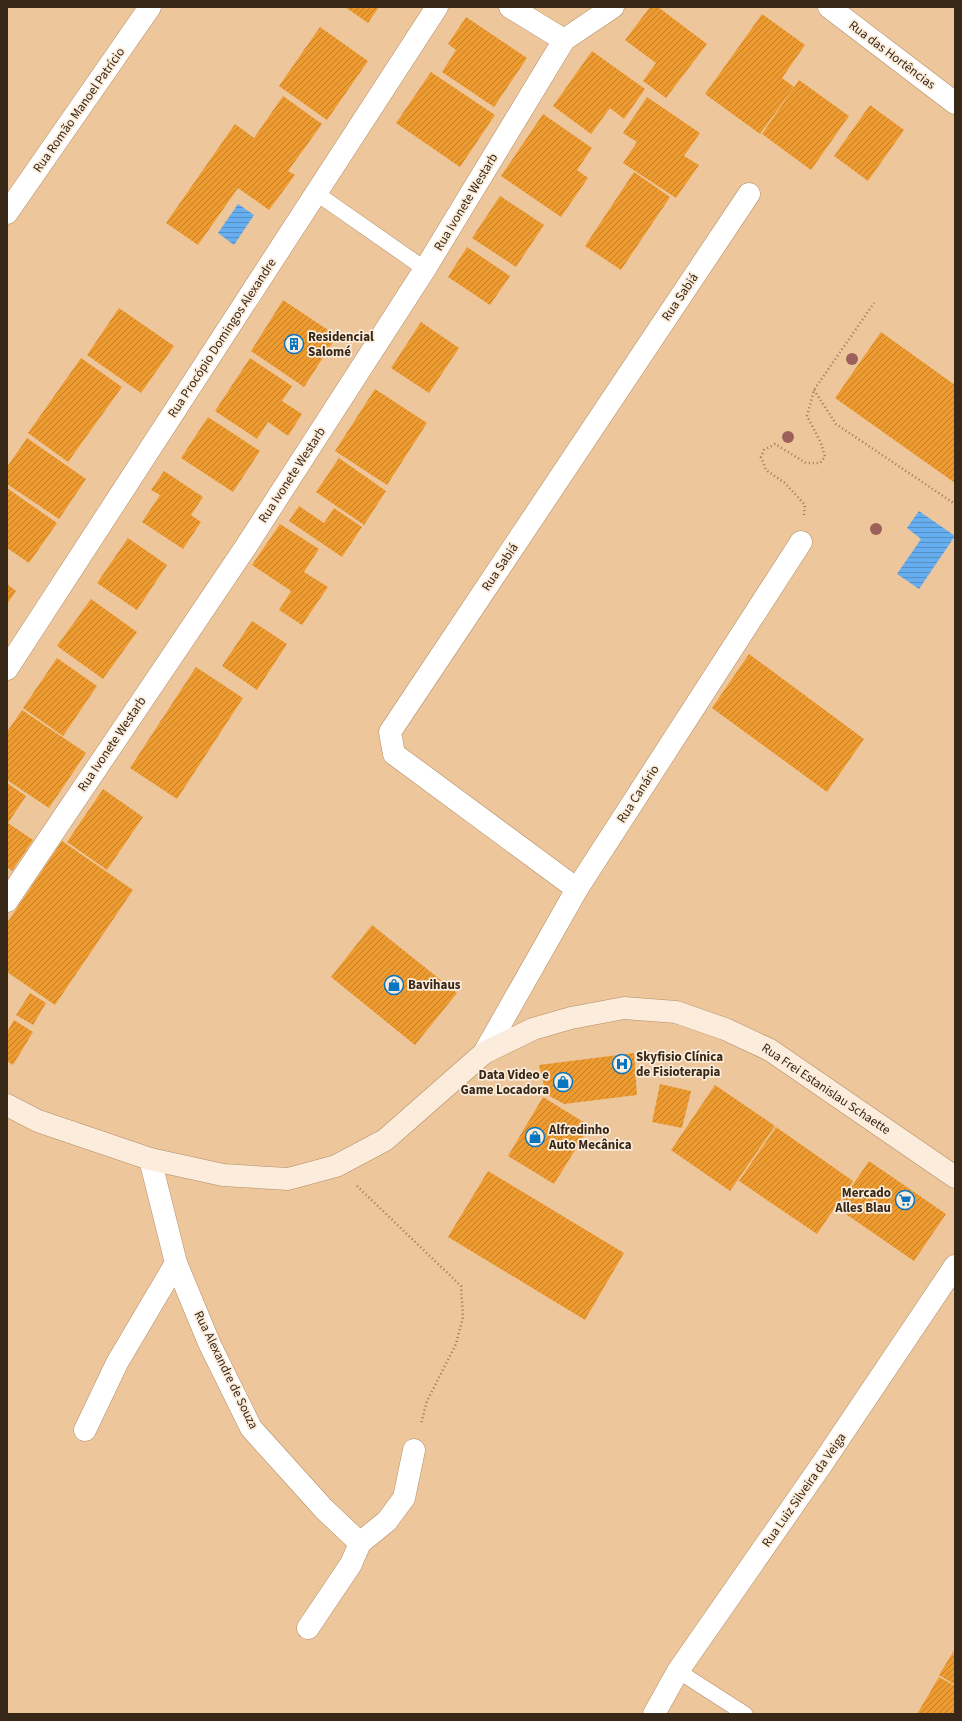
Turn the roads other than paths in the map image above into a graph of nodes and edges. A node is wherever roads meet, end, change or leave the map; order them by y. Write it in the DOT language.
graph roads {
  1 [pos="150,7"];
  2 [pos="437,7"];
  3 [pos="510,7"];
  4 [pos="613,7"];
  5 [pos="829,7"];
  6 [pos="564,40"];
  7 [pos="955,103"];
  8 [pos="316,194"];
  9 [pos="748,194"];
  10 [pos="7,213"];
  11 [pos="425,269"];
  12 [pos="801,542"];
  13 [pos="7,670"];
  14 [pos="577,889"];
  15 [pos="7,901"];
  16 [pos="484,1053"];
  17 [pos="7,1105"];
  18 [pos="150,1159"];
  19 [pos="955,1177"];
  20 [pos="176,1263"];
  21 [pos="955,1266"];
  22 [pos="85,1430"];
  23 [pos="414,1450"];
  24 [pos="360,1543"];
  25 [pos="308,1628"];
  26 [pos="678,1671"];
  27 [pos="654,1714"];
  28 [pos="745,1714"];
  1 -- 10 [label="street, Rua Romão Manoel Patrício"];
  2 -- 8 [label="street, Rua Procópio Domingos Alexandre"];
  3 -- 6 [label="street"];
  4 -- 6 [label="street"];
  5 -- 7 [label="street, Rua das Hortências"];
  6 -- 11 [label="street, Rua Ivonete Westarb"];
  8 -- 11 [label="lane"];
  8 -- 13 [label="street, Rua Procópio Domingos Alexandre"];
  9 -- 14 [label="street, Rua Sabiá"];
  11 -- 15 [label="street, Rua Ivonete Westarb"];
  12 -- 14 [label="street, Rua Canário"];
  14 -- 16 [label="street, Rua Canário"];
  16 -- 18 [label="main road, Rua Frei Estanislau Schaette"];
  16 -- 19 [label="main road, Rua Frei Estanislau Schaette"];
  17 -- 18 [label="main road, Rua Frei Estanislau Schaette"];
  18 -- 20 [label="street, Rua Alexandre de Souza"];
  20 -- 22 [label="street"];
  20 -- 24 [label="street, Rua Alexandre de Souza"];
  21 -- 26 [label="street, Rua Luiz Silveira da Veiga"];
  23 -- 24 [label="street"];
  24 -- 25 [label="street"];
  26 -- 27 [label="street, Rua Luiz Silveira da Veiga"];
  26 -- 28 [label="lane"];
}
